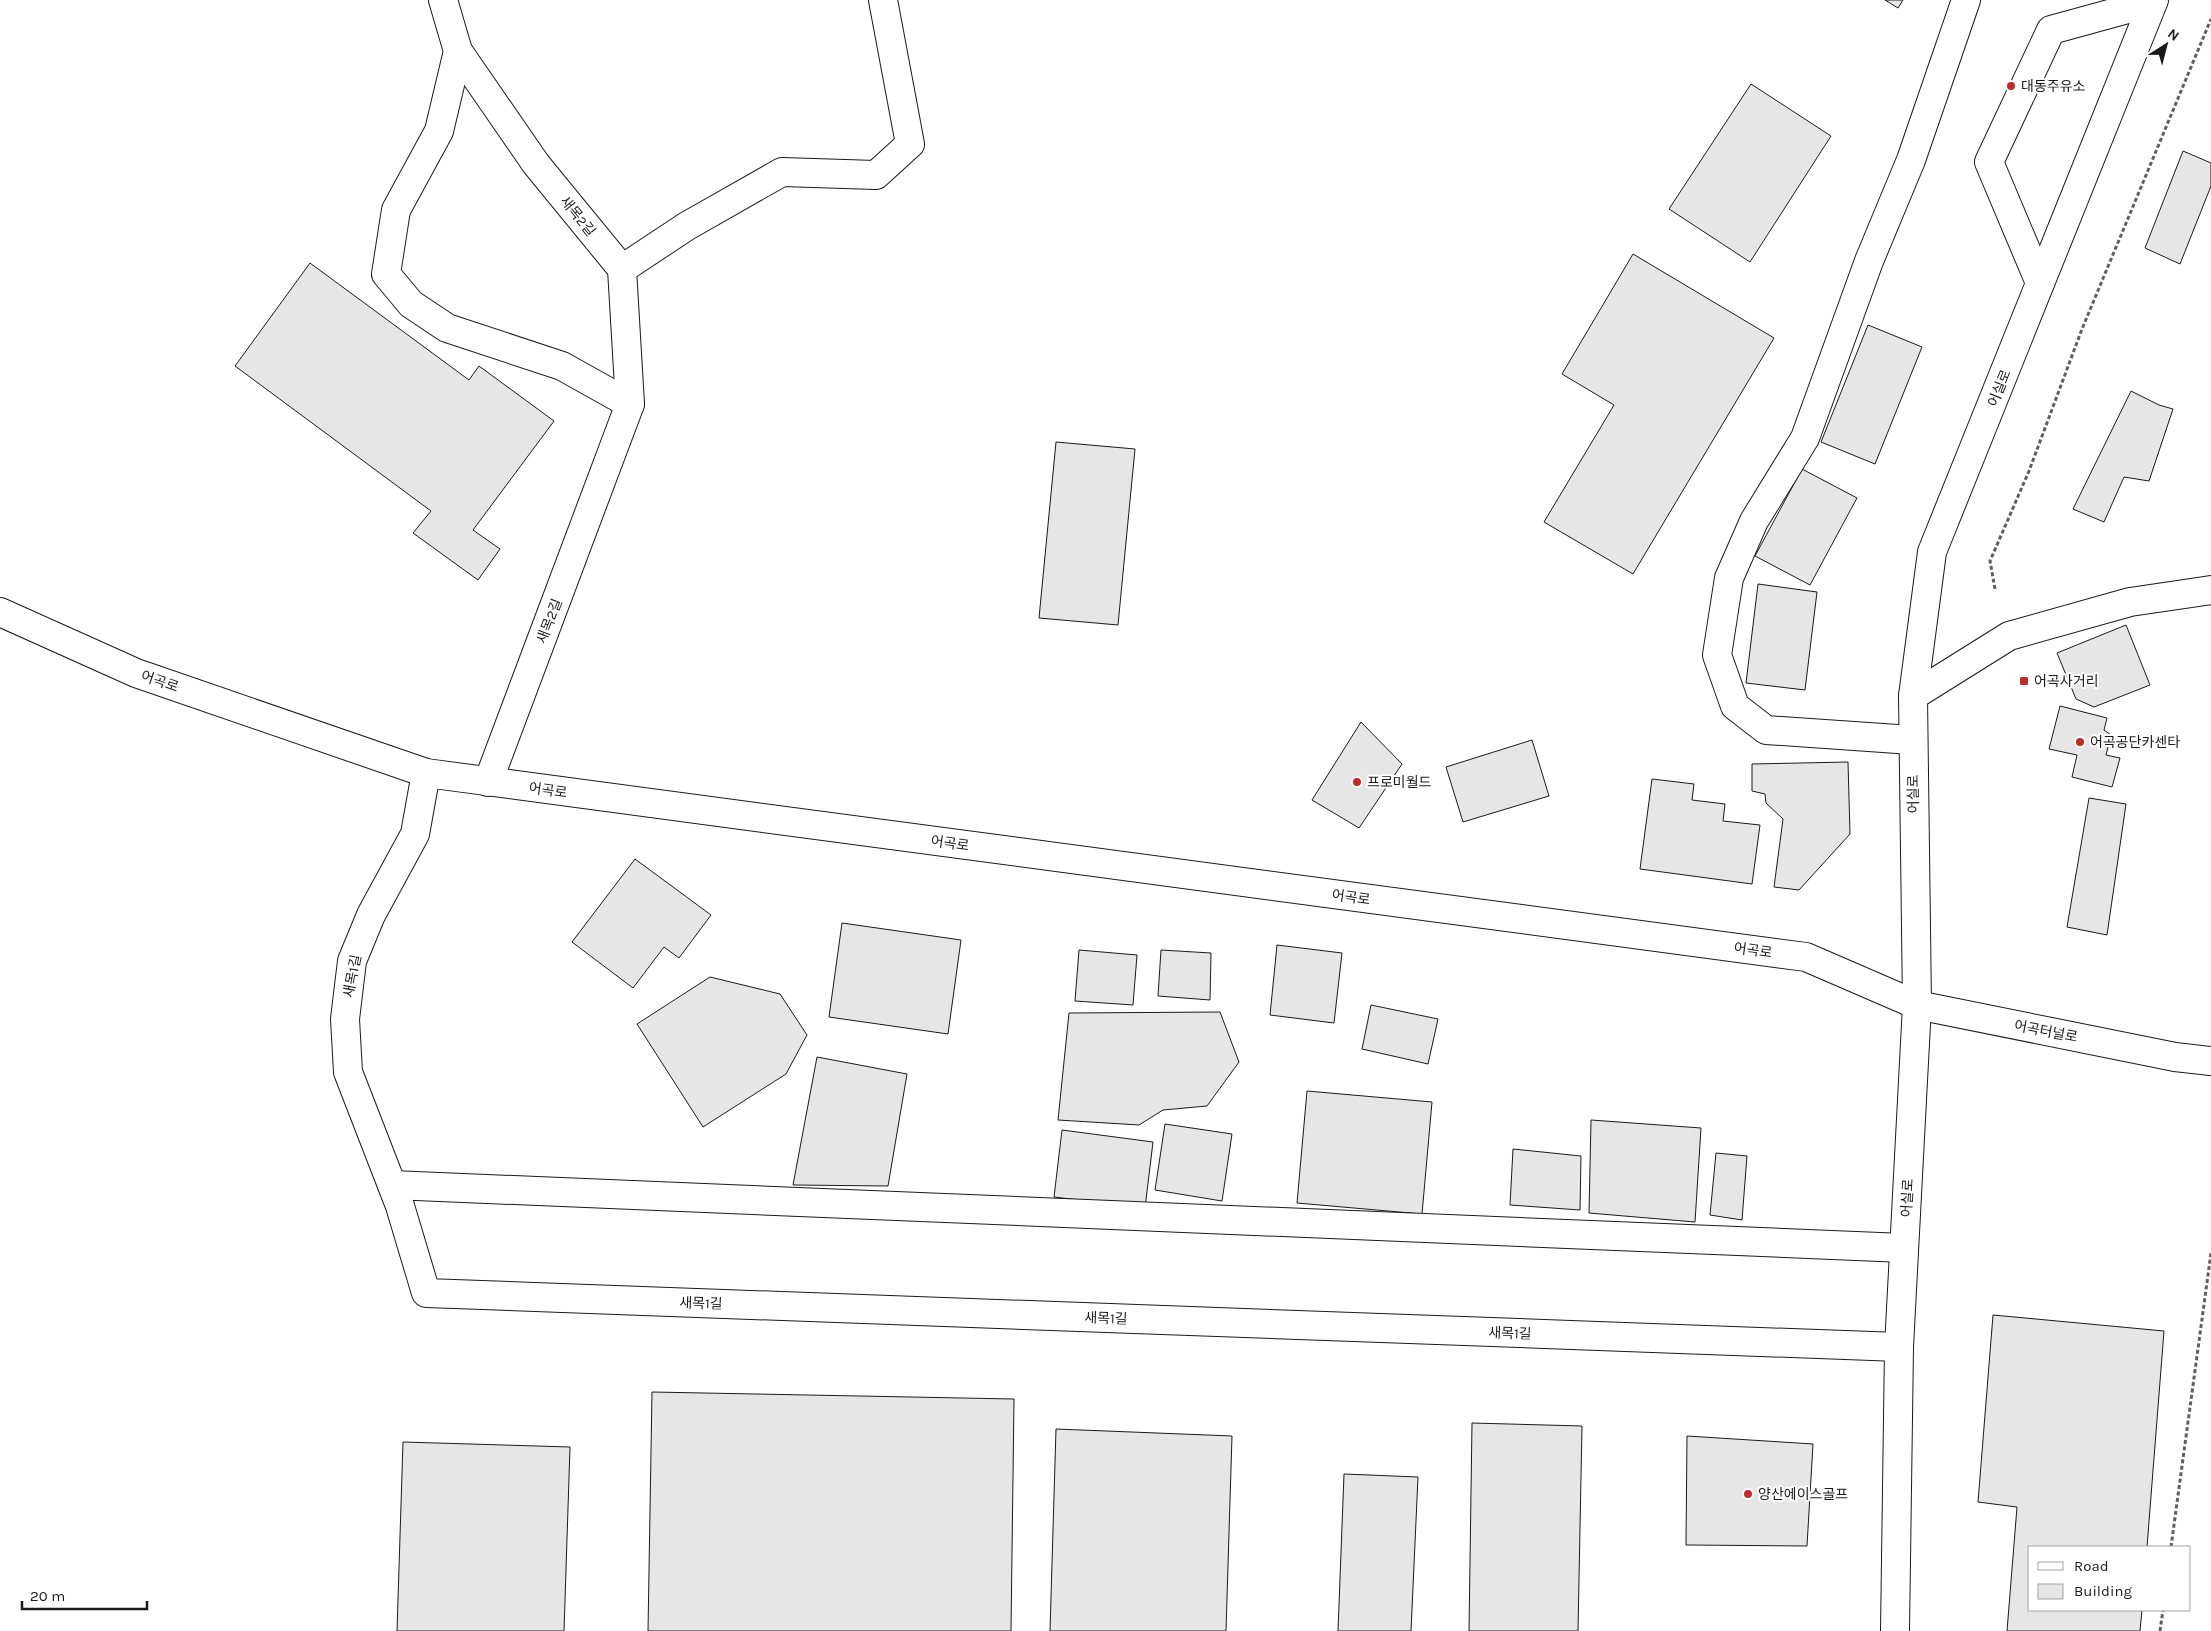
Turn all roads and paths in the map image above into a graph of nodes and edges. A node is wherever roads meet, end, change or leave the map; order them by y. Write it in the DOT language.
graph roads {
  1 [pos="443,0"];
  2 [pos="883,0"];
  3 [pos="1966,0"];
  4 [pos="2153,1"];
  5 [pos="2211,19"];
  6 [pos="458,51"];
  7 [pos="622,269"];
  8 [pos="2040,283"];
  9 [pos="630,404"];
  10 [pos="1995,589"];
  11 [pos="2211,590"];
  12 [pos="0,612"];
  13 [pos="1913,696"];
  14 [pos="1912,740"];
  15 [pos="426,773"];
  16 [pos="488,782"];
  17 [pos="1917,1004"];
  18 [pos="2211,1061"];
  19 [pos="392,1185"];
  20 [pos="1904,1248"];
  21 [pos="2211,1253"];
  22 [pos="1899,1347"];
  23 [pos="2171,1546"];
  24 [pos="2163,1611"];
  25 [pos="1896,1631"];
  26 [pos="2160,1631"];
  1 -- 6 [label="street, 새목2길"];
  2 -- 7 [label="street"];
  3 -- 14 [label="street"];
  4 -- 8 [label="street, 어실로"];
  4 -- 8 [label="street"];
  5 -- 10 [label="path"];
  6 -- 7 [label="street, 새목2길"];
  6 -- 9 [label="street, 새목2길"];
  7 -- 9 [label="street, 새목2길"];
  8 -- 13 [label="street, 어실로"];
  9 -- 16 [label="street, 새목2길"];
  11 -- 13 [label="street"];
  12 -- 15 [label="street, 어곡로"];
  13 -- 14 [label="street, 어실로"];
  14 -- 17 [label="street, 어실로"];
  15 -- 16 [label="street, 어곡로"];
  15 -- 19 [label="street, 새목1길"];
  16 -- 17 [label="street, 어곡로"];
  17 -- 18 [label="street, 어곡터널로"];
  17 -- 20 [label="street, 어실로"];
  19 -- 20 [label="street"];
  19 -- 22 [label="street, 새목1길"];
  20 -- 22 [label="street, 어실로"];
  21 -- 23 [label="path"];
  22 -- 25 [label="street, 어실로"];
  24 -- 26 [label="path"];
}
